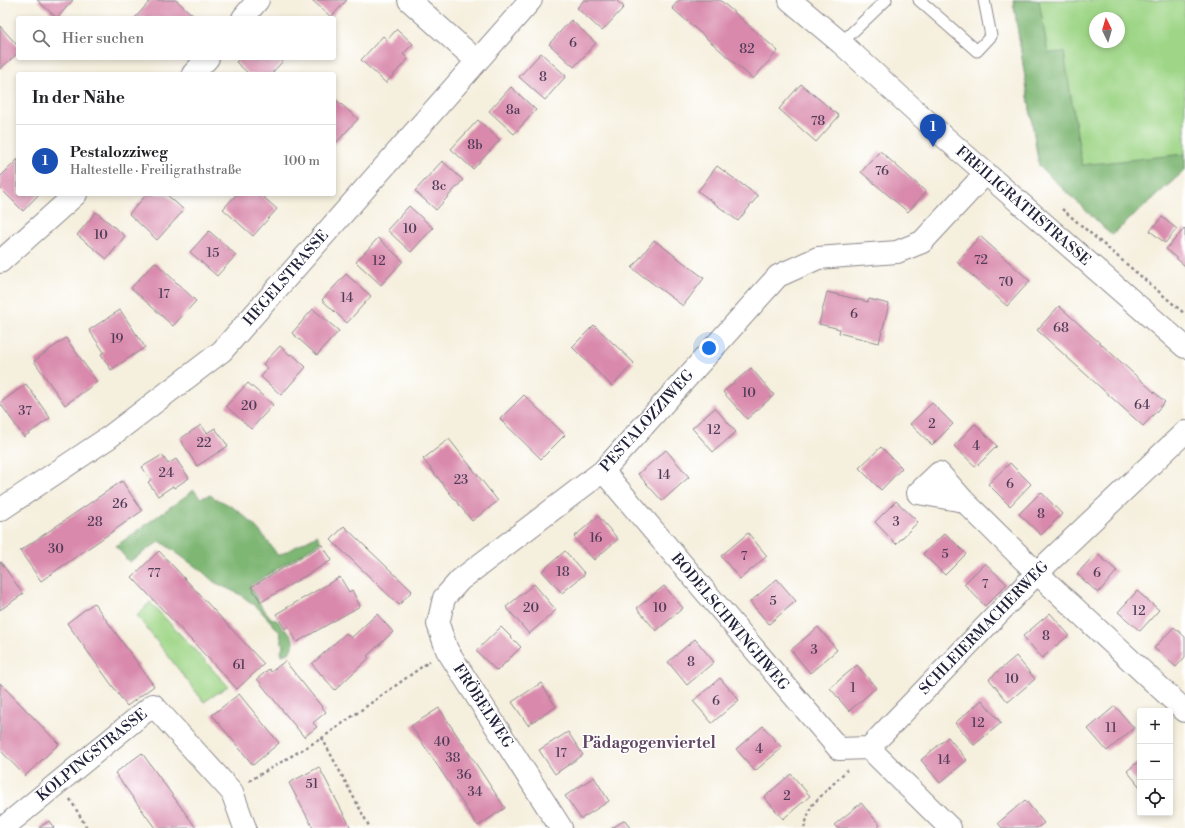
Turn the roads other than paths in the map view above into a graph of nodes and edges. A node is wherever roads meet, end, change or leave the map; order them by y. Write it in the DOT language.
graph roads {
  1 [pos="258,0"];
  2 [pos="409,0"];
  3 [pos="531,0"];
  4 [pos="790,0"];
  5 [pos="886,0"];
  6 [pos="919,0"];
  7 [pos="984,0"];
  8 [pos="245,16"];
  9 [pos="841,43"];
  10 [pos="206,60"];
  11 [pos="477,61"];
  12 [pos="196,72"];
  13 [pos="986,174"];
  14 [pos="74,196"];
  15 [pos="0,262"];
  16 [pos="1185,347"];
  17 [pos="1185,432"];
  18 [pos="602,471"];
  19 [pos="964,501"];
  20 [pos="0,510"];
  21 [pos="1037,572"];
  22 [pos="460,580"];
  23 [pos="1185,711"];
  24 [pos="869,748"];
  25 [pos="3,828"];
  26 [pos="244,828"];
  27 [pos="561,828"];
  28 [pos="950,828"];
  1 -- 8 [label="street"];
  2 -- 11 [label="street"];
  3 -- 11 [label="street, HEGELSTRASSE"];
  4 -- 9 [label="street, FREILIGRATHSTRASSE"];
  5 -- 9 [label="lane"];
  6 -- 7 [label="lane"];
  9 -- 13 [label="street, FREILIGRATHSTRASSE"];
  10 -- 12 [label="street"];
  11 -- 20 [label="street, HEGELSTRASSE"];
  13 -- 16 [label="street, FREILIGRATHSTRASSE"];
  13 -- 18 [label="street, PESTALOZZIWEG"];
  14 -- 15 [label="street"];
  17 -- 21 [label="street, SCHLEIERMACHERWEG"];
  18 -- 22 [label="street, PESTALOZZIWEG"];
  18 -- 24 [label="street, BODELSCHWINGHWEG"];
  19 -- 21 [label="street"];
  21 -- 23 [label="street"];
  21 -- 24 [label="street, SCHLEIERMACHERWEG"];
  22 -- 27 [label="street, FRÖBELWEG"];
  24 -- 28 [label="street"];
  25 -- 26 [label="street, KOLPINGSTRASSE"];
}
